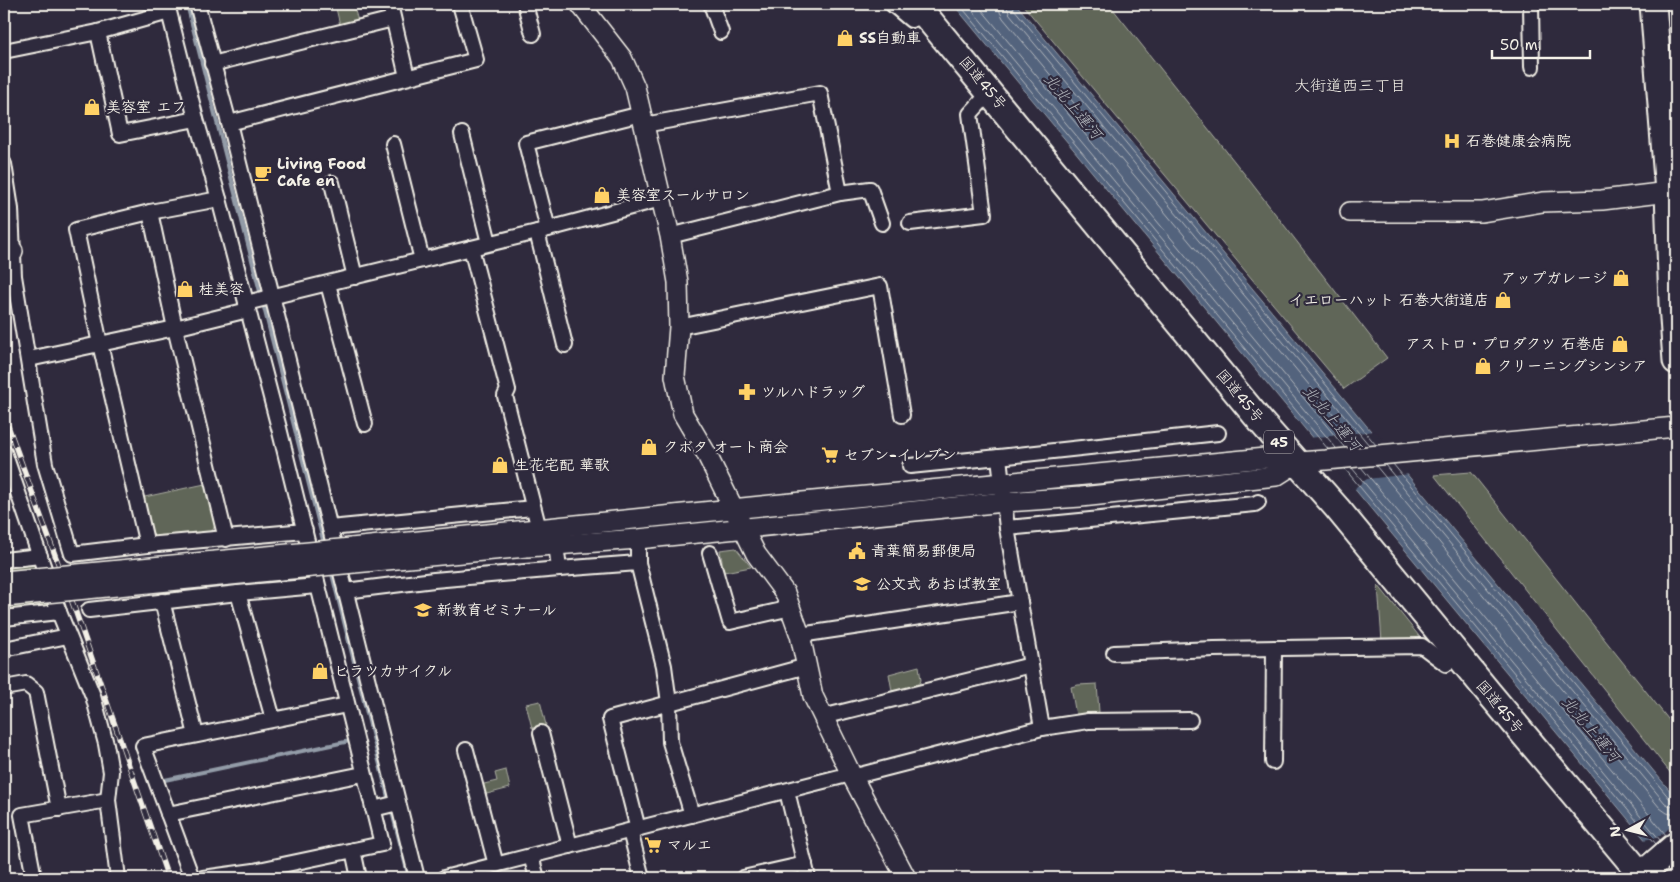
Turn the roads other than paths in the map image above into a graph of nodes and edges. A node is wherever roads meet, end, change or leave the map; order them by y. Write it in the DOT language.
graph roads {
  1 [pos="198,4"];
  2 [pos="390,4"];
  3 [pos="460,4"];
  4 [pos="525,4"];
  5 [pos="580,4"];
  6 [pos="711,4"];
  7 [pos="892,4"];
  8 [pos="1531,4"];
  9 [pos="1653,4"];
  10 [pos="168,8"];
  11 [pos="921,10"];
  12 [pos="393,19"];
  13 [pos="98,32"];
  14 [pos="720,32"];
  15 [pos="532,34"];
  16 [pos="4,51"];
  17 [pos="212,64"];
  18 [pos="1532,67"];
  19 [pos="1667,73"];
  20 [pos="407,77"];
  21 [pos="990,92"];
  22 [pos="196,119"];
  23 [pos="643,119"];
  24 [pos="228,123"];
  25 [pos="462,134"];
  26 [pos="393,144"];
  27 [pos="4,164"];
  28 [pos="332,183"];
  29 [pos="1668,192"];
  30 [pos="840,194"];
  31 [pos="219,198"];
  32 [pos="661,199"];
  33 [pos="150,212"];
  34 [pos="1350,212"];
  35 [pos="882,223"];
  36 [pos="910,223"];
  37 [pos="542,230"];
  38 [pos="670,236"];
  39 [pos="489,243"];
  40 [pos="472,248"];
  41 [pos="8,250"];
  42 [pos="422,260"];
  43 [pos="355,277"];
  44 [pos="328,284"];
  45 [pos="257,302"];
  46 [pos="679,327"];
  47 [pos="175,328"];
  48 [pos="100,344"];
  49 [pos="565,345"];
  50 [pos="1676,357"];
  51 [pos="28,359"];
  52 [pos="1676,361"];
  53 [pos="902,414"];
  54 [pos="364,424"];
  55 [pos="1676,427"];
  56 [pos="1218,433"];
  57 [pos="4,452"];
  58 [pos="999,457"];
  59 [pos="1306,462"];
  60 [pos="910,466"];
  61 [pos="1002,482"];
  62 [pos="1004,502"];
  63 [pos="1258,502"];
  64 [pos="533,508"];
  65 [pos="733,510"];
  66 [pos="330,528"];
  67 [pos="1007,528"];
  68 [pos="539,529"];
  69 [pos="743,529"];
  70 [pos="305,532"];
  71 [pos="226,539"];
  72 [pos="638,539"];
  73 [pos="556,544"];
  74 [pos="147,545"];
  75 [pos="710,554"];
  76 [pos="40,556"];
  77 [pos="353,556"];
  78 [pos="4,560"];
  79 [pos="638,563"];
  80 [pos="559,569"];
  81 [pos="4,581"];
  82 [pos="317,586"];
  83 [pos="345,591"];
  84 [pos="238,593"];
  85 [pos="4,597"];
  86 [pos="162,601"];
  87 [pos="1020,602"];
  88 [pos="791,608"];
  89 [pos="89,610"];
  90 [pos="59,612"];
  91 [pos="4,618"];
  92 [pos="800,635"];
  93 [pos="68,636"];
  94 [pos="1274,648"];
  95 [pos="4,649"];
  96 [pos="1114,653"];
  97 [pos="1457,654"];
  98 [pos="1031,665"];
  99 [pos="807,666"];
  100 [pos="4,688"];
  101 [pos="669,703"];
  102 [pos="347,705"];
  103 [pos="822,717"];
  104 [pos="273,719"];
  105 [pos="1190,720"];
  106 [pos="1042,728"];
  107 [pos="541,733"];
  108 [pos="196,735"];
  109 [pos="466,750"];
  110 [pos="1273,762"];
  111 [pos="363,774"];
  112 [pos="852,776"];
  113 [pos="788,791"];
  114 [pos="108,800"];
  115 [pos="397,803"];
  116 [pos="378,808"];
  117 [pos="59,809"];
  118 [pos="168,814"];
  119 [pos="692,815"];
  120 [pos="634,830"];
  121 [pos="1676,845"];
  122 [pos="570,846"];
  123 [pos="353,850"];
  124 [pos="531,856"];
  125 [pos="805,864"];
  126 [pos="493,870"];
  127 [pos="1646,872"];
  128 [pos="255,874"];
  129 [pos="34,878"];
  130 [pos="118,878"];
  131 [pos="192,878"];
  132 [pos="203,878"];
  133 [pos="359,878"];
  134 [pos="418,878"];
  135 [pos="444,878"];
  136 [pos="537,878"];
  137 [pos="642,878"];
  138 [pos="743,878"];
  139 [pos="808,878"];
  140 [pos="906,878"];
  1 -- 17 [label="street"];
  2 -- 12 [label="street"];
  3 -- 20 [label="street"];
  4 -- 15 [label="street"];
  5 -- 23 [label="street"];
  6 -- 14 [label="street"];
  7 -- 11 [label="street"];
  8 -- 18 [label="street"];
  9 -- 19 [label="highway"];
  10 -- 13 [label="street"];
  10 -- 22 [label="street"];
  11 -- 21 [label="highway, 国道45号 / 45"];
  12 -- 17 [label="street"];
  12 -- 20 [label="street"];
  13 -- 16 [label="street"];
  13 -- 22 [label="street"];
  17 -- 24 [label="street"];
  19 -- 29 [label="highway"];
  20 -- 24 [label="street"];
  21 -- 36 [label="street"];
  21 -- 59 [label="highway, 国道45号 / 45"];
  22 -- 31 [label="street"];
  23 -- 30 [label="street"];
  23 -- 32 [label="street"];
  23 -- 37 [label="street"];
  24 -- 45 [label="street"];
  25 -- 39 [label="street"];
  26 -- 42 [label="street"];
  27 -- 41 [label="street"];
  28 -- 43 [label="street"];
  29 -- 34 [label="street"];
  29 -- 50 [label="highway"];
  30 -- 35 [label="street"];
  30 -- 38 [label="street"];
  31 -- 33 [label="street"];
  31 -- 45 [label="street"];
  32 -- 37 [label="street"];
  32 -- 38 [label="street"];
  33 -- 47 [label="street"];
  33 -- 48 [label="street"];
  37 -- 39 [label="street"];
  37 -- 49 [label="street"];
  38 -- 46 [label="street"];
  39 -- 40 [label="street"];
  40 -- 42 [label="street"];
  40 -- 64 [label="street"];
  41 -- 51 [label="street"];
  42 -- 43 [label="street"];
  43 -- 44 [label="street"];
  44 -- 45 [label="street"];
  44 -- 54 [label="street"];
  45 -- 47 [label="street"];
  45 -- 66 [label="street"];
  45 -- 70 [label="street"];
  46 -- 53 [label="street"];
  46 -- 65 [label="street"];
  47 -- 48 [label="street"];
  47 -- 71 [label="street"];
  48 -- 51 [label="street"];
  48 -- 74 [label="street"];
  50 -- 52 [label="highway"];
  51 -- 74 [label="street"];
  55 -- 59 [label="street"];
  56 -- 58 [label="street"];
  57 -- 76 [label="street"];
  58 -- 60 [label="street"];
  58 -- 61 [label="street"];
  59 -- 61 [label="street"];
  59 -- 62 [label="street"];
  59 -- 97 [label="highway, 国道45号 / 45"];
  61 -- 62 [label="street"];
  61 -- 65 [label="street"];
  62 -- 67 [label="street"];
  62 -- 69 [label="street"];
  63 -- 67 [label="street"];
  64 -- 66 [label="street"];
  64 -- 68 [label="street"];
  65 -- 68 [label="street"];
  65 -- 69 [label="street"];
  66 -- 83 [label="street"];
  67 -- 87 [label="street"];
  68 -- 77 [label="street"];
  69 -- 72 [label="street"];
  69 -- 88 [label="street"];
  70 -- 71 [label="street"];
  70 -- 82 [label="street"];
  71 -- 74 [label="street"];
  72 -- 73 [label="street"];
  72 -- 79 [label="street"];
  73 -- 77 [label="street"];
  73 -- 80 [label="street"];
  75 -- 88 [label="street"];
  76 -- 78 [label="street"];
  76 -- 90 [label="street"];
  77 -- 81 [label="street, bridge"];
  77 -- 85 [label="street, bridge"];
  79 -- 80 [label="street"];
  79 -- 101 [label="street"];
  80 -- 83 [label="street"];
  82 -- 84 [label="street"];
  82 -- 102 [label="street"];
  83 -- 115 [label="street"];
  84 -- 86 [label="street"];
  84 -- 104 [label="street"];
  86 -- 89 [label="street"];
  86 -- 108 [label="street"];
  87 -- 92 [label="street"];
  87 -- 98 [label="street"];
  88 -- 92 [label="street"];
  90 -- 91 [label="street"];
  90 -- 93 [label="street"];
  92 -- 99 [label="street"];
  93 -- 95 [label="street"];
  93 -- 114 [label="street"];
  94 -- 96 [label="street"];
  94 -- 97 [label="street"];
  94 -- 110 [label="street"];
  97 -- 127 [label="highway, 国道45号 / 45"];
  98 -- 103 [label="street"];
  98 -- 106 [label="street"];
  99 -- 101 [label="street"];
  99 -- 103 [label="street"];
  100 -- 117 [label="street"];
  101 -- 119 [label="street"];
  101 -- 120 [label="street"];
  102 -- 104 [label="street"];
  102 -- 111 [label="street"];
  103 -- 112 [label="street"];
  104 -- 108 [label="street"];
  105 -- 106 [label="street"];
  106 -- 112 [label="street"];
  107 -- 122 [label="street"];
  108 -- 118 [label="street"];
  109 -- 126 [label="street"];
  111 -- 116 [label="street"];
  111 -- 118 [label="street"];
  112 -- 113 [label="street"];
  112 -- 140 [label="street"];
  113 -- 119 [label="street"];
  113 -- 125 [label="street"];
  114 -- 117 [label="street"];
  114 -- 130 [label="street"];
  115 -- 116 [label="street"];
  115 -- 134 [label="street"];
  116 -- 123 [label="street"];
  117 -- 129 [label="street"];
  118 -- 131 [label="street"];
  119 -- 120 [label="street"];
  120 -- 122 [label="street"];
  120 -- 137 [label="street"];
  121 -- 127 [label="highway"];
  122 -- 124 [label="street"];
  123 -- 128 [label="street"];
  123 -- 133 [label="street"];
  124 -- 126 [label="street"];
  124 -- 136 [label="street"];
  125 -- 138 [label="street"];
  125 -- 139 [label="street"];
  126 -- 135 [label="street"];
  128 -- 132 [label="street"];
}
